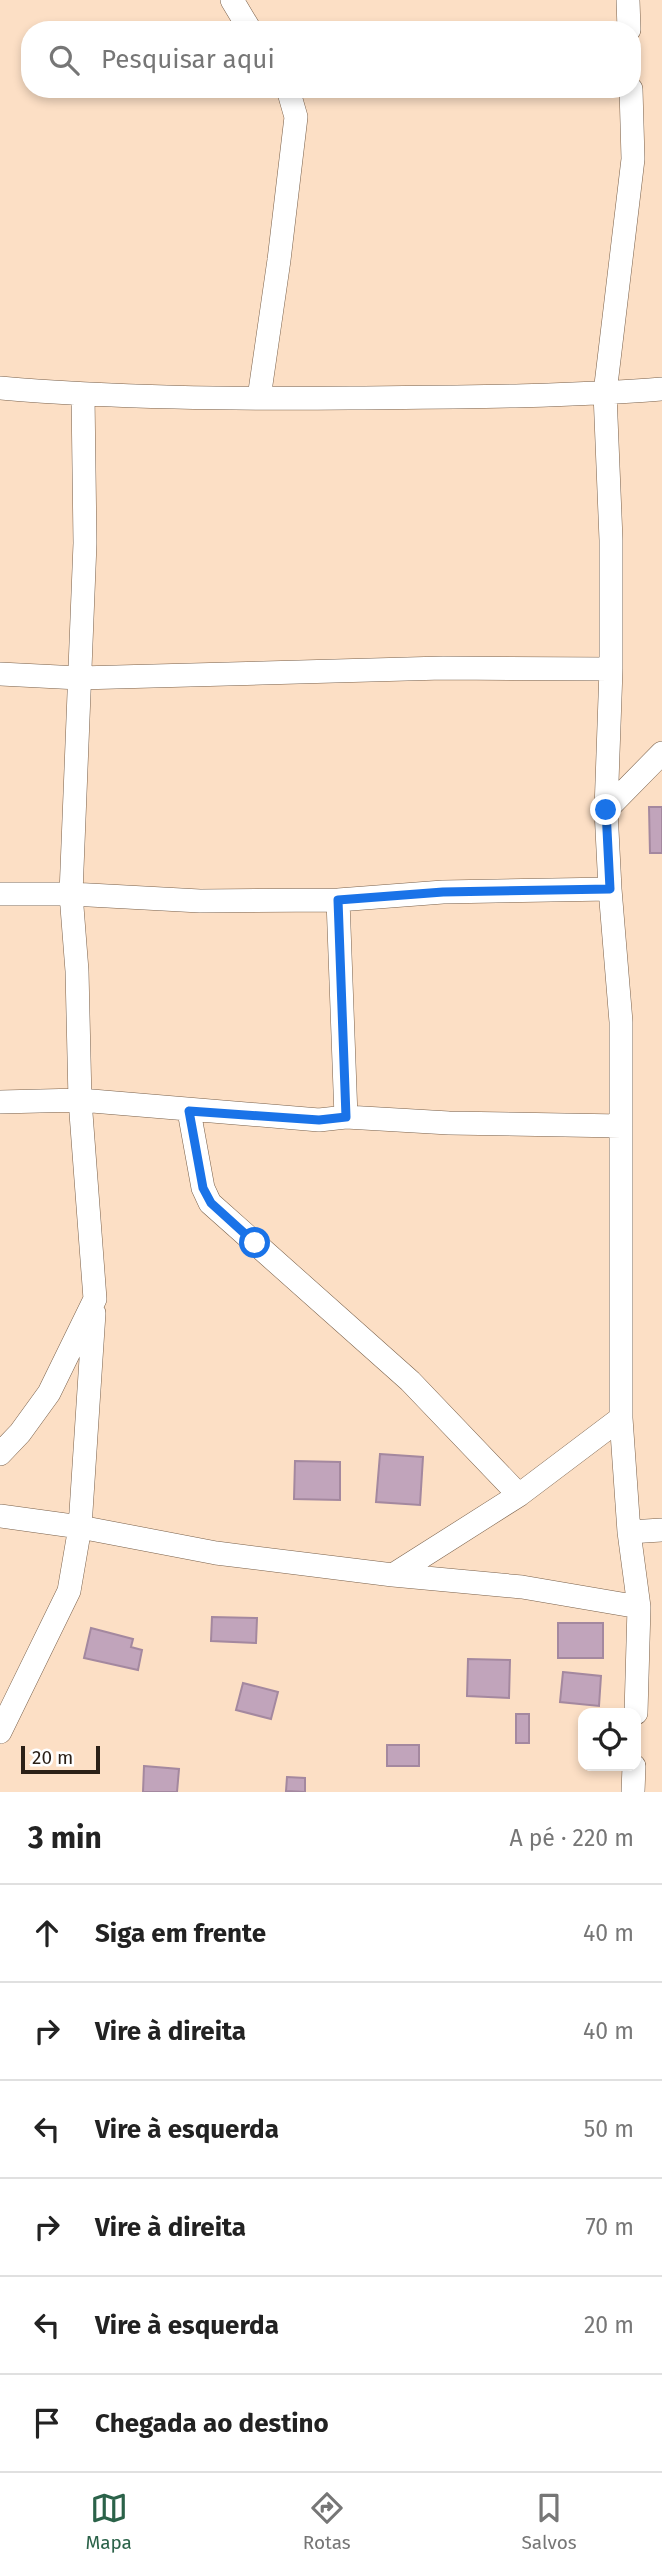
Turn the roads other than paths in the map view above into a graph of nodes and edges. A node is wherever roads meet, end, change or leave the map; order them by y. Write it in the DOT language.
graph roads {
  1 [pos="232,0"];
  2 [pos="628,0"];
  3 [pos="245,21"];
  4 [pos="629,21"];
  5 [pos="291,98"];
  6 [pos="631,98"];
  7 [pos="0,388"];
  8 [pos="662,388"];
  9 [pos="605,393"];
  10 [pos="83,395"];
  11 [pos="259,398"];
  12 [pos="611,669"];
  13 [pos="0,674"];
  14 [pos="79,678"];
  15 [pos="662,753"];
  16 [pos="606,810"];
  17 [pos="610,889"];
  18 [pos="0,894"];
  19 [pos="71,894"];
  20 [pos="338,900"];
  21 [pos="80,1100"];
  22 [pos="0,1102"];
  23 [pos="189,1111"];
  24 [pos="346,1117"];
  25 [pos="621,1126"];
  26 [pos="95,1299"];
  27 [pos="621,1418"];
  28 [pos="0,1454"];
  29 [pos="519,1495"];
  30 [pos="0,1516"];
  31 [pos="80,1527"];
  32 [pos="662,1530"];
  33 [pos="629,1532"];
  34 [pos="393,1575"];
  35 [pos="639,1607"];
  36 [pos="636,1708"];
  37 [pos="0,1732"];
  38 [pos="634,1771"];
  39 [pos="633,1792"];
  1 -- 3 [label="street"];
  2 -- 4 [label="street"];
  5 -- 11 [label="street"];
  6 -- 9 [label="street"];
  7 -- 10 [label="street"];
  8 -- 9 [label="street"];
  9 -- 11 [label="street"];
  9 -- 12 [label="street"];
  10 -- 11 [label="street"];
  10 -- 14 [label="street"];
  12 -- 14 [label="street"];
  12 -- 16 [label="street"];
  13 -- 14 [label="street"];
  14 -- 19 [label="street"];
  15 -- 16 [label="street"];
  16 -- 17 [label="street"];
  17 -- 20 [label="street"];
  17 -- 25 [label="street"];
  18 -- 19 [label="street"];
  19 -- 20 [label="street"];
  19 -- 21 [label="street"];
  20 -- 24 [label="street"];
  21 -- 22 [label="street"];
  21 -- 23 [label="street"];
  21 -- 26 [label="street"];
  23 -- 24 [label="street"];
  23 -- 29 [label="street"];
  24 -- 25 [label="street"];
  25 -- 27 [label="street"];
  26 -- 28 [label="street"];
  26 -- 31 [label="street"];
  27 -- 29 [label="street"];
  27 -- 33 [label="street"];
  29 -- 34 [label="street"];
  30 -- 31 [label="street"];
  31 -- 34 [label="street"];
  31 -- 37 [label="street"];
  32 -- 33 [label="street"];
  33 -- 35 [label="street"];
  34 -- 35 [label="street"];
  35 -- 36 [label="street"];
  38 -- 39 [label="street"];
}
